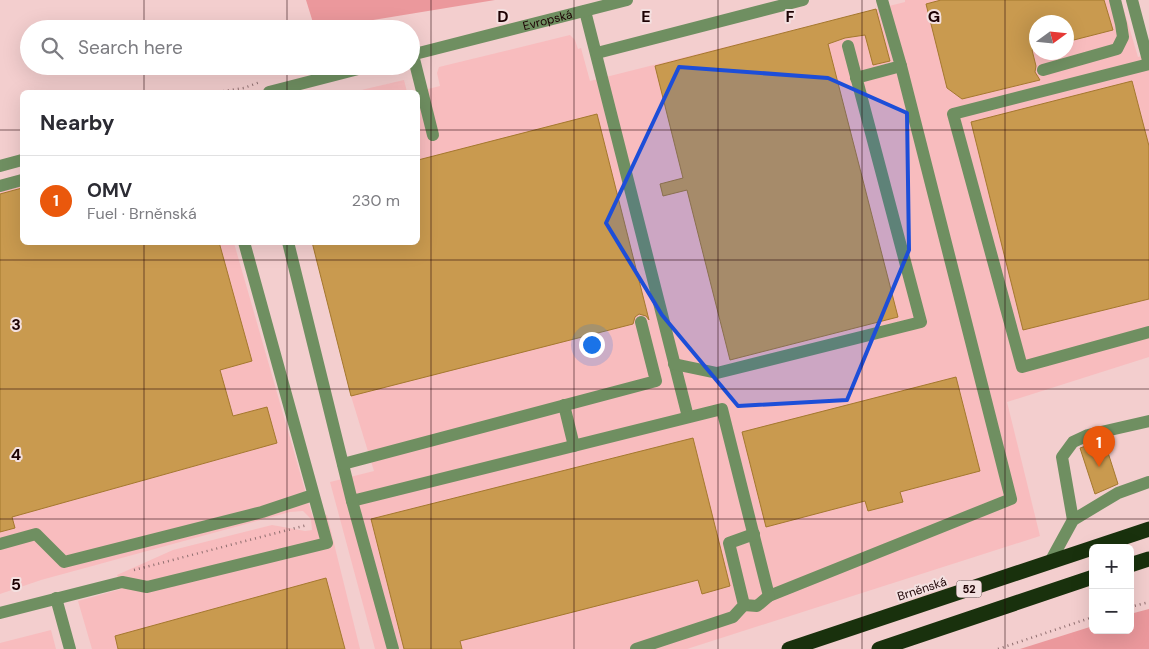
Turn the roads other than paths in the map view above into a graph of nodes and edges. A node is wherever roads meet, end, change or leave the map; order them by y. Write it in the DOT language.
graph roads {
  1 [pos="627,0"];
  2 [pos="803,0"];
  3 [pos="882,0"];
  4 [pos="1115,0"];
  5 [pos="1132,0"];
  6 [pos="585,11"];
  7 [pos="848,46"];
  8 [pos="420,53"];
  9 [pos="597,53"];
  10 [pos="901,66"];
  11 [pos="1043,70"];
  12 [pos="335,75"];
  13 [pos="417,75"];
  14 [pos="856,78"];
  15 [pos="277,90"];
  16 [pos="433,135"];
  17 [pos="20,161"];
  18 [pos="0,166"];
  19 [pos="20,181"];
  20 [pos="0,186"];
  21 [pos="245,245"];
  22 [pos="289,245"];
  23 [pos="642,322"];
  24 [pos="1149,332"];
  25 [pos="674,364"];
  26 [pos="564,405"];
  27 [pos="688,417"];
  28 [pos="1149,421"];
  29 [pos="574,446"];
  30 [pos="342,464"];
  31 [pos="1149,482"];
  32 [pos="314,495"];
  33 [pos="352,501"];
  34 [pos="1073,520"];
  35 [pos="1149,529"];
  36 [pos="754,534"];
  37 [pos="0,544"];
  38 [pos="1149,559"];
  39 [pos="1050,562"];
  40 [pos="1134,564"];
  41 [pos="1089,578"];
  42 [pos="769,596"];
  43 [pos="56,598"];
  44 [pos="744,605"];
  45 [pos="0,613"];
  46 [pos="70,649"];
  47 [pos="393,649"];
  48 [pos="636,649"];
  49 [pos="789,649"];
  50 [pos="879,649"];
  1 -- 6 [label="street, Evropská"];
  2 -- 9 [label="street"];
  3 -- 10 [label="street"];
  4 -- 11 [label="street"];
  5 -- 24 [label="street"];
  6 -- 8 [label="street, Evropská"];
  6 -- 9 [label="street"];
  7 -- 14 [label="street"];
  9 -- 25 [label="street"];
  10 -- 14 [label="street"];
  10 -- 42 [label="street"];
  12 -- 15 [label="street"];
  13 -- 16 [label="street"];
  14 -- 25 [label="street"];
  17 -- 18 [label="street"];
  19 -- 20 [label="street"];
  21 -- 32 [label="street"];
  22 -- 30 [label="street"];
  23 -- 26 [label="street"];
  25 -- 27 [label="street"];
  26 -- 29 [label="street"];
  26 -- 30 [label="street"];
  27 -- 29 [label="street"];
  27 -- 36 [label="street"];
  28 -- 34 [label="street"];
  29 -- 33 [label="street"];
  30 -- 33 [label="street"];
  31 -- 34 [label="street"];
  32 -- 37 [label="street"];
  32 -- 43 [label="street"];
  33 -- 47 [label="street"];
  34 -- 39 [label="street"];
  35 -- 39 [label="highway, Brněnská / 52"];
  36 -- 42 [label="street"];
  36 -- 44 [label="street"];
  38 -- 40 [label="highway"];
  39 -- 49 [label="highway, Brněnská / 52"];
  41 -- 50 [label="highway, 52"];
  42 -- 44 [label="street"];
  43 -- 45 [label="street"];
  43 -- 46 [label="street"];
  44 -- 48 [label="street"];
}
